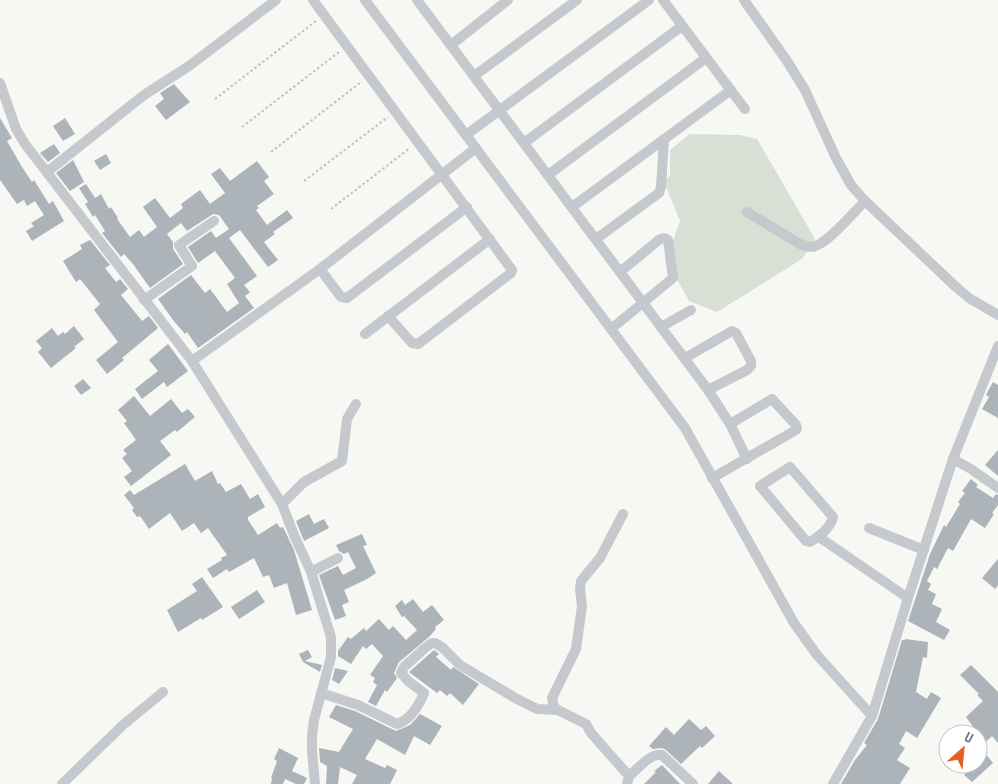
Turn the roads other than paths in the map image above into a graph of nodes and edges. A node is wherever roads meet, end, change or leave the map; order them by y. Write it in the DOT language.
graph roads {
  1 [pos="276,0"];
  2 [pos="313,0"];
  3 [pos="366,0"];
  4 [pos="417,0"];
  5 [pos="508,0"];
  6 [pos="577,0"];
  7 [pos="649,0"];
  8 [pos="662,0"];
  9 [pos="744,0"];
  10 [pos="682,26"];
  11 [pos="451,44"];
  12 [pos="706,58"];
  13 [pos="474,76"];
  14 [pos="0,83"];
  15 [pos="731,90"];
  16 [pos="745,109"];
  17 [pos="500,110"];
  18 [pos="466,135"];
  19 [pos="664,139"];
  20 [pos="524,143"];
  21 [pos="476,148"];
  22 [pos="47,172"];
  23 [pos="442,174"];
  24 [pos="548,175"];
  25 [pos="865,201"];
  26 [pos="467,207"];
  27 [pos="572,207"];
  28 [pos="747,212"];
  29 [pos="214,221"];
  30 [pos="490,239"];
  31 [pos="596,239"];
  32 [pos="320,269"];
  33 [pos="620,272"];
  34 [pos="144,300"];
  35 [pos="643,303"];
  36 [pos="691,310"];
  37 [pos="998,315"];
  38 [pos="388,316"];
  39 [pos="661,327"];
  40 [pos="611,329"];
  41 [pos="365,334"];
  42 [pos="998,346"];
  43 [pos="685,358"];
  44 [pos="192,360"];
  45 [pos="708,390"];
  46 [pos="356,404"];
  47 [pos="730,424"];
  48 [pos="747,459"];
  49 [pos="953,459"];
  50 [pos="712,478"];
  51 [pos="998,488"];
  52 [pos="282,504"];
  53 [pos="623,514"];
  54 [pos="869,528"];
  55 [pos="819,537"];
  56 [pos="924,550"];
  57 [pos="338,558"];
  58 [pos="311,572"];
  59 [pos="908,598"];
  60 [pos="163,692"];
  61 [pos="321,693"];
  62 [pos="558,710"];
  63 [pos="872,716"];
  64 [pos="628,780"];
  65 [pos="62,784"];
  66 [pos="315,784"];
  67 [pos="693,784"];
  68 [pos="832,784"];
  1 -- 22 [label="street"];
  2 -- 23 [label="street"];
  3 -- 18 [label="street"];
  4 -- 11 [label="street"];
  5 -- 11 [label="street"];
  6 -- 13 [label="street"];
  7 -- 17 [label="street"];
  8 -- 10 [label="street"];
  9 -- 25 [label="street"];
  10 -- 12 [label="street"];
  10 -- 20 [label="street"];
  11 -- 13 [label="street"];
  12 -- 15 [label="street"];
  12 -- 24 [label="street"];
  13 -- 17 [label="street"];
  14 -- 22 [label="street"];
  15 -- 16 [label="street"];
  15 -- 19 [label="street"];
  17 -- 18 [label="street"];
  17 -- 20 [label="street"];
  18 -- 21 [label="street"];
  19 -- 27 [label="street"];
  19 -- 31 [label="street"];
  20 -- 24 [label="street"];
  21 -- 23 [label="street"];
  21 -- 40 [label="street"];
  22 -- 34 [label="street"];
  23 -- 26 [label="street"];
  23 -- 32 [label="street"];
  24 -- 27 [label="street"];
  25 -- 28 [label="street"];
  25 -- 37 [label="street"];
  26 -- 30 [label="street"];
  26 -- 32 [label="street"];
  27 -- 31 [label="street"];
  29 -- 34 [label="street"];
  30 -- 38 [label="street"];
  30 -- 38 [label="street"];
  31 -- 33 [label="street"];
  32 -- 44 [label="street"];
  33 -- 35 [label="street"];
  33 -- 35 [label="street"];
  34 -- 44 [label="street"];
  35 -- 39 [label="street"];
  35 -- 40 [label="street"];
  36 -- 39 [label="street"];
  38 -- 41 [label="street"];
  39 -- 43 [label="street"];
  40 -- 50 [label="street"];
  42 -- 49 [label="street"];
  43 -- 45 [label="street"];
  43 -- 45 [label="street"];
  44 -- 52 [label="street"];
  45 -- 47 [label="street"];
  46 -- 52 [label="street"];
  47 -- 48 [label="street"];
  47 -- 48 [label="street"];
  48 -- 50 [label="street"];
  49 -- 51 [label="street"];
  49 -- 56 [label="street"];
  50 -- 63 [label="street"];
  52 -- 58 [label="street"];
  53 -- 62 [label="street"];
  54 -- 56 [label="street"];
  55 -- 55 [label="street"];
  55 -- 59 [label="street"];
  56 -- 59 [label="street"];
  57 -- 58 [label="street"];
  58 -- 61 [label="street"];
  59 -- 63 [label="street"];
  60 -- 65 [label="street"];
  61 -- 62 [label="street"];
  61 -- 66 [label="street"];
  62 -- 64 [label="street"];
  63 -- 68 [label="street"];
  64 -- 67 [label="street"];
}
